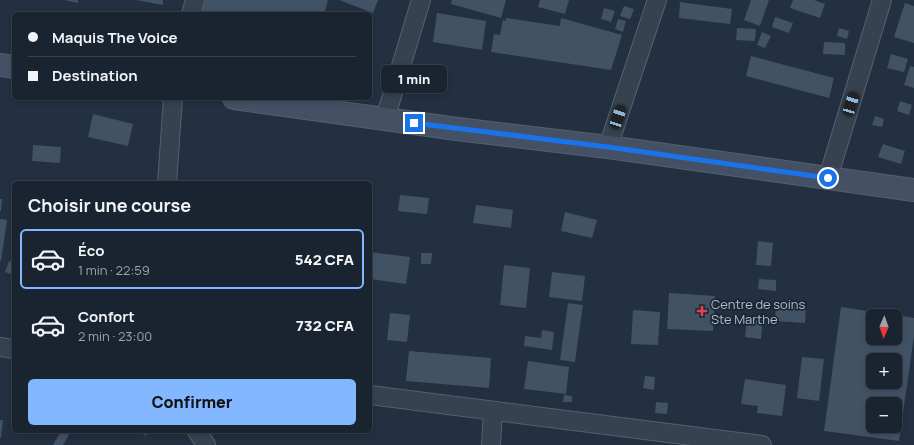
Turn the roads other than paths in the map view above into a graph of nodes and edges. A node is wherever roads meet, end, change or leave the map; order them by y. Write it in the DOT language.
graph roads {
  1 [pos="195,0"];
  2 [pos="421,0"];
  3 [pos="657,0"];
  4 [pos="882,0"];
  5 [pos="192,12"];
  6 [pos="0,65"];
  7 [pos="12,67"];
  8 [pos="173,100"];
  9 [pos="248,100"];
  10 [pos="385,119"];
  11 [pos="608,147"];
  12 [pos="828,178"];
  13 [pos="167,181"];
  14 [pos="914,190"];
  15 [pos="0,347"];
  16 [pos="12,349"];
  17 [pos="372,395"];
  18 [pos="494,411"];
  19 [pos="198,433"];
  20 [pos="206,445"];
  21 [pos="491,445"];
  22 [pos="762,445"];
  1 -- 5 [label="street"];
  2 -- 10 [label="street"];
  3 -- 11 [label="street"];
  4 -- 12 [label="street"];
  6 -- 7 [label="street"];
  8 -- 13 [label="street"];
  9 -- 10 [label="street"];
  10 -- 11 [label="street"];
  11 -- 12 [label="street"];
  12 -- 14 [label="street"];
  15 -- 16 [label="street"];
  17 -- 18 [label="street"];
  18 -- 21 [label="street"];
  18 -- 22 [label="street"];
  19 -- 20 [label="street"];
}
